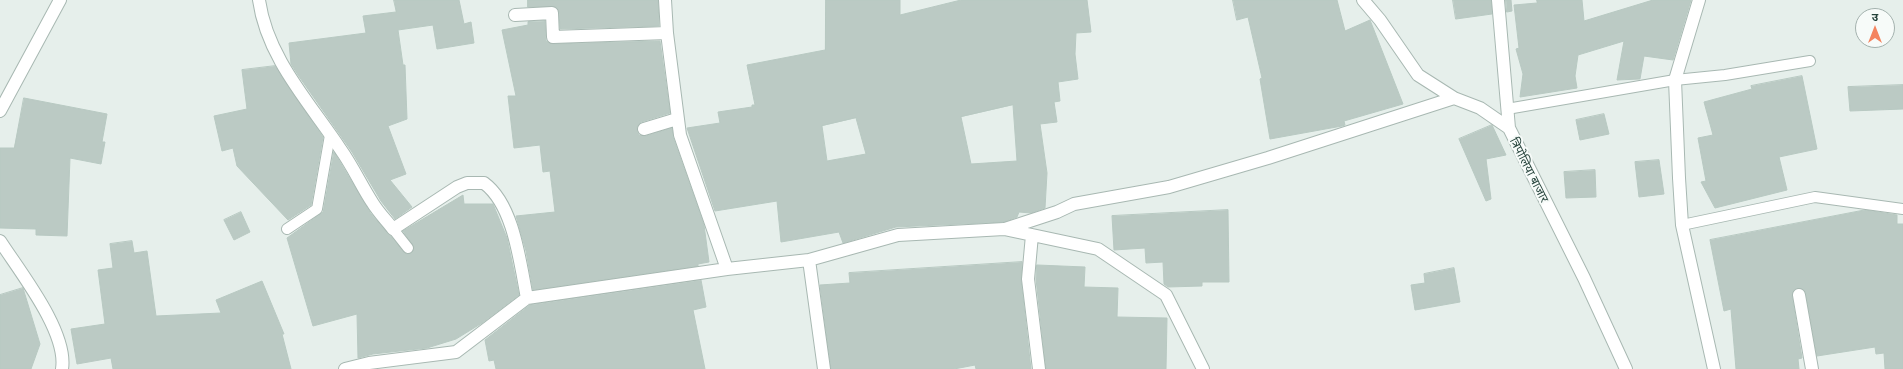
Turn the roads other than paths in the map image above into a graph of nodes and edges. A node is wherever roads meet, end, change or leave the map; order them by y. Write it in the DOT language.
graph roads {
  1 [pos="59,0"];
  2 [pos="259,0"];
  3 [pos="665,0"];
  4 [pos="1364,0"];
  5 [pos="1498,0"];
  6 [pos="1699,0"];
  7 [pos="515,15"];
  8 [pos="667,32"];
  9 [pos="1810,61"];
  10 [pos="1675,80"];
  11 [pos="1454,98"];
  12 [pos="1507,109"];
  13 [pos="0,111"];
  14 [pos="677,119"];
  15 [pos="1509,128"];
  16 [pos="644,129"];
  17 [pos="330,135"];
  18 [pos="1903,209"];
  19 [pos="1682,225"];
  20 [pos="287,228"];
  21 [pos="393,229"];
  22 [pos="1004,229"];
  23 [pos="1032,235"];
  24 [pos="0,241"];
  25 [pos="408,248"];
  26 [pos="809,260"];
  27 [pos="727,269"];
  28 [pos="1799,295"];
  29 [pos="527,298"];
  30 [pos="370,366"];
  31 [pos="62,369"];
  32 [pos="345,369"];
  33 [pos="824,369"];
  34 [pos="1039,369"];
  35 [pos="1203,369"];
  36 [pos="1626,369"];
  37 [pos="1714,369"];
  38 [pos="1812,369"];
  1 -- 13 [label="street"];
  2 -- 17 [label="street"];
  3 -- 8 [label="street"];
  4 -- 11 [label="street, त्रिपोलिया बाजार"];
  5 -- 12 [label="street"];
  6 -- 10 [label="street"];
  7 -- 8 [label="street"];
  8 -- 14 [label="street"];
  9 -- 10 [label="lane"];
  10 -- 12 [label="lane"];
  10 -- 19 [label="street"];
  11 -- 15 [label="street, त्रिपोलिया बाजार"];
  11 -- 22 [label="street"];
  12 -- 15 [label="street"];
  14 -- 16 [label="street"];
  14 -- 27 [label="street"];
  15 -- 36 [label="street, त्रिपोलिया बाजार"];
  17 -- 20 [label="lane"];
  17 -- 21 [label="street"];
  18 -- 19 [label="lane"];
  19 -- 37 [label="street"];
  21 -- 25 [label="lane"];
  21 -- 29 [label="street"];
  22 -- 23 [label="street"];
  22 -- 26 [label="street"];
  23 -- 34 [label="street"];
  23 -- 35 [label="street"];
  24 -- 31 [label="street"];
  26 -- 27 [label="street"];
  26 -- 33 [label="street"];
  27 -- 29 [label="street"];
  28 -- 38 [label="street"];
  29 -- 30 [label="street"];
  30 -- 32 [label="street"];
}
